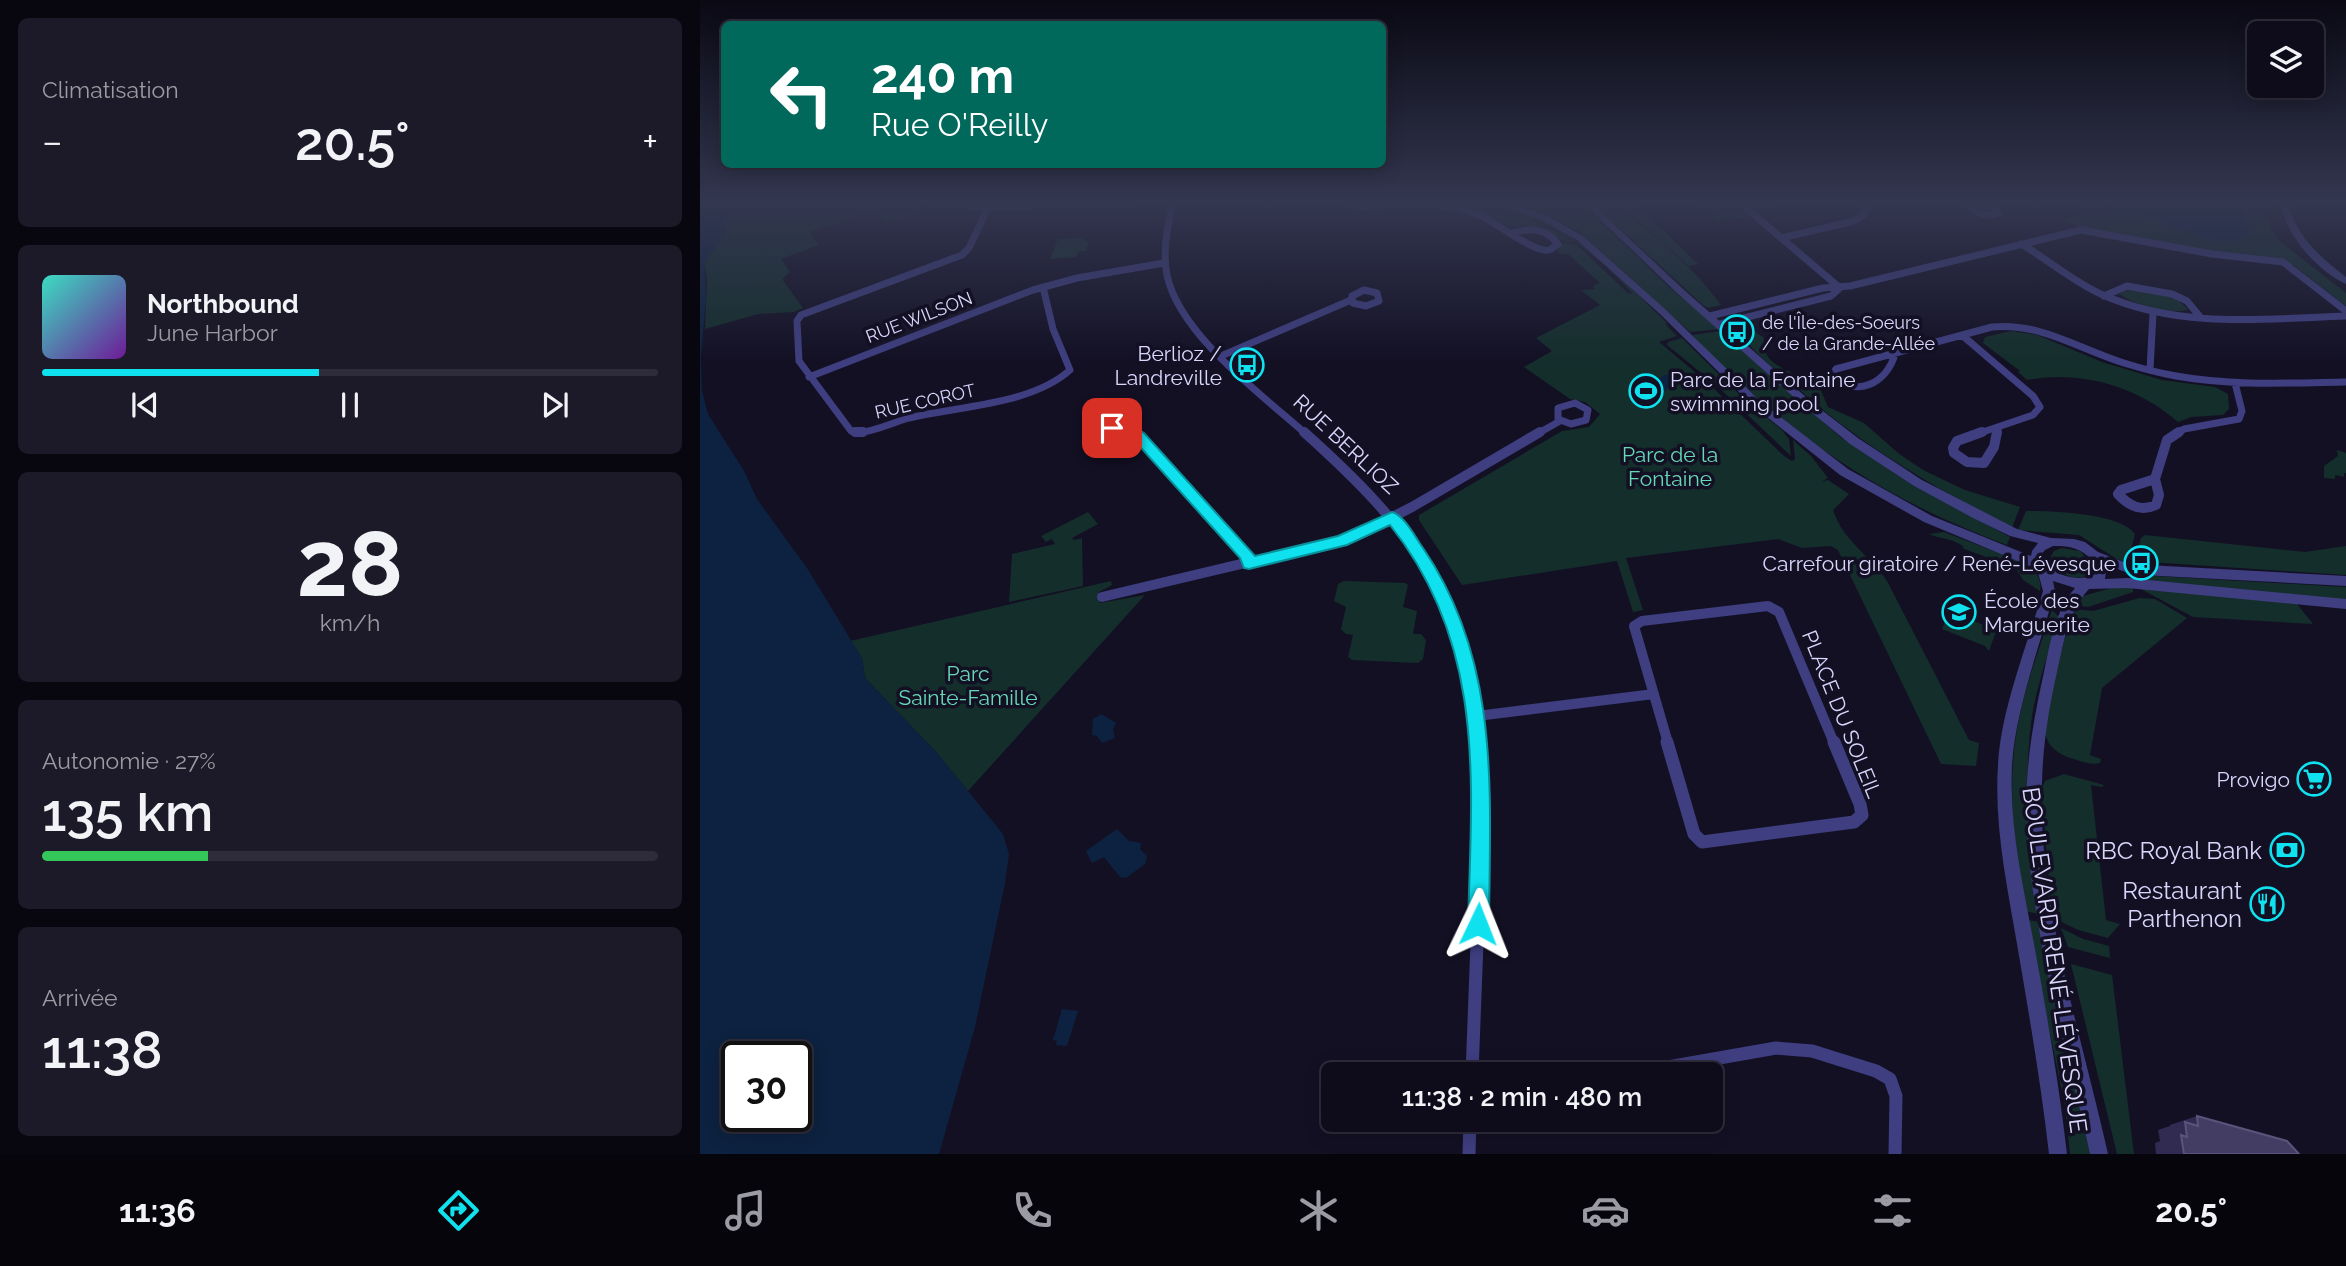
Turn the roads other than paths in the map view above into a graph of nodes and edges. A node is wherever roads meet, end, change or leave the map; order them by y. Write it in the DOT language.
graph roads {
  1 [pos="962,255"];
  2 [pos="1165,255"];
  3 [pos="1600,255"];
  4 [pos="1642,255"];
  5 [pos="1801,255"];
  6 [pos="1976,255"];
  7 [pos="2037,255"];
  8 [pos="2220,255"];
  9 [pos="2315,255"];
  10 [pos="1164,263"];
  11 [pos="2346,281"];
  12 [pos="1044,287"];
  13 [pos="1840,288"];
  14 [pos="2105,296"];
  15 [pos="1351,300"];
  16 [pos="2153,313"];
  17 [pos="2346,314"];
  18 [pos="2201,318"];
  19 [pos="1715,320"];
  20 [pos="1963,336"];
  21 [pos="1895,354"];
  22 [pos="1221,356"];
  23 [pos="2150,370"];
  24 [pos="809,377"];
  25 [pos="2346,382"];
  26 [pos="2235,383"];
  27 [pos="1560,421"];
  28 [pos="1998,427"];
  29 [pos="1112,428"];
  30 [pos="2155,479"];
  31 [pos="1392,518"];
  32 [pos="2051,542"];
  33 [pos="2095,555"];
  34 [pos="1249,563"];
  35 [pos="2043,568"];
  36 [pos="2346,581"];
  37 [pos="2087,584"];
  38 [pos="1102,597"];
  39 [pos="2346,604"];
  40 [pos="1654,694"];
  41 [pos="1478,716"];
  42 [pos="1472,1062"];
  43 [pos="1696,1062"];
  44 [pos="1470,1132"];
  45 [pos="1469,1154"];
  46 [pos="1895,1154"];
  47 [pos="2058,1154"];
  48 [pos="2099,1154"];
  1 -- 24 [label="street, RUE COROT"];
  2 -- 10 [label="street, RUE BERLIOZ"];
  3 -- 35 [label="street"];
  4 -- 19 [label="street"];
  5 -- 13 [label="street"];
  6 -- 13 [label="street"];
  7 -- 14 [label="street"];
  8 -- 17 [label="street"];
  9 -- 11 [label="street"];
  10 -- 12 [label="street, RUE WILSON"];
  10 -- 22 [label="street, RUE BERLIOZ"];
  12 -- 24 [label="street, RUE WILSON"];
  12 -- 24 [label="street, RUE COROT"];
  13 -- 19 [label="street"];
  13 -- 19 [label="street"];
  14 -- 16 [label="street"];
  14 -- 18 [label="street"];
  15 -- 22 [label="street"];
  16 -- 18 [label="street"];
  16 -- 23 [label="street"];
  17 -- 18 [label="street"];
  19 -- 32 [label="street"];
  20 -- 21 [label="street"];
  20 -- 23 [label="street"];
  20 -- 28 [label="street"];
  21 -- 21 [label="street"];
  22 -- 31 [label="street, RUE BERLIOZ"];
  23 -- 26 [label="street"];
  25 -- 26 [label="street"];
  26 -- 30 [label="street"];
  27 -- 31 [label="street"];
  28 -- 28 [label="street"];
  29 -- 34 [label="street"];
  30 -- 30 [label="street"];
  31 -- 34 [label="street"];
  31 -- 41 [label="street, RUE BERLIOZ"];
  32 -- 33 [label="street"];
  32 -- 35 [label="street"];
  33 -- 36 [label="street"];
  33 -- 37 [label="street"];
  34 -- 38 [label="street"];
  35 -- 37 [label="street"];
  35 -- 47 [label="street, BOULEVARD RENÉ-LÉVESQUE"];
  37 -- 39 [label="street"];
  37 -- 48 [label="street, BOULEVARD RENÉ-LÉVESQUE"];
  40 -- 40 [label="street, PLACE DU SOLEIL"];
  40 -- 41 [label="street"];
  41 -- 42 [label="street, RUE BERLIOZ"];
  43 -- 46 [label="street"];
  44 -- 45 [label="street"];
}
